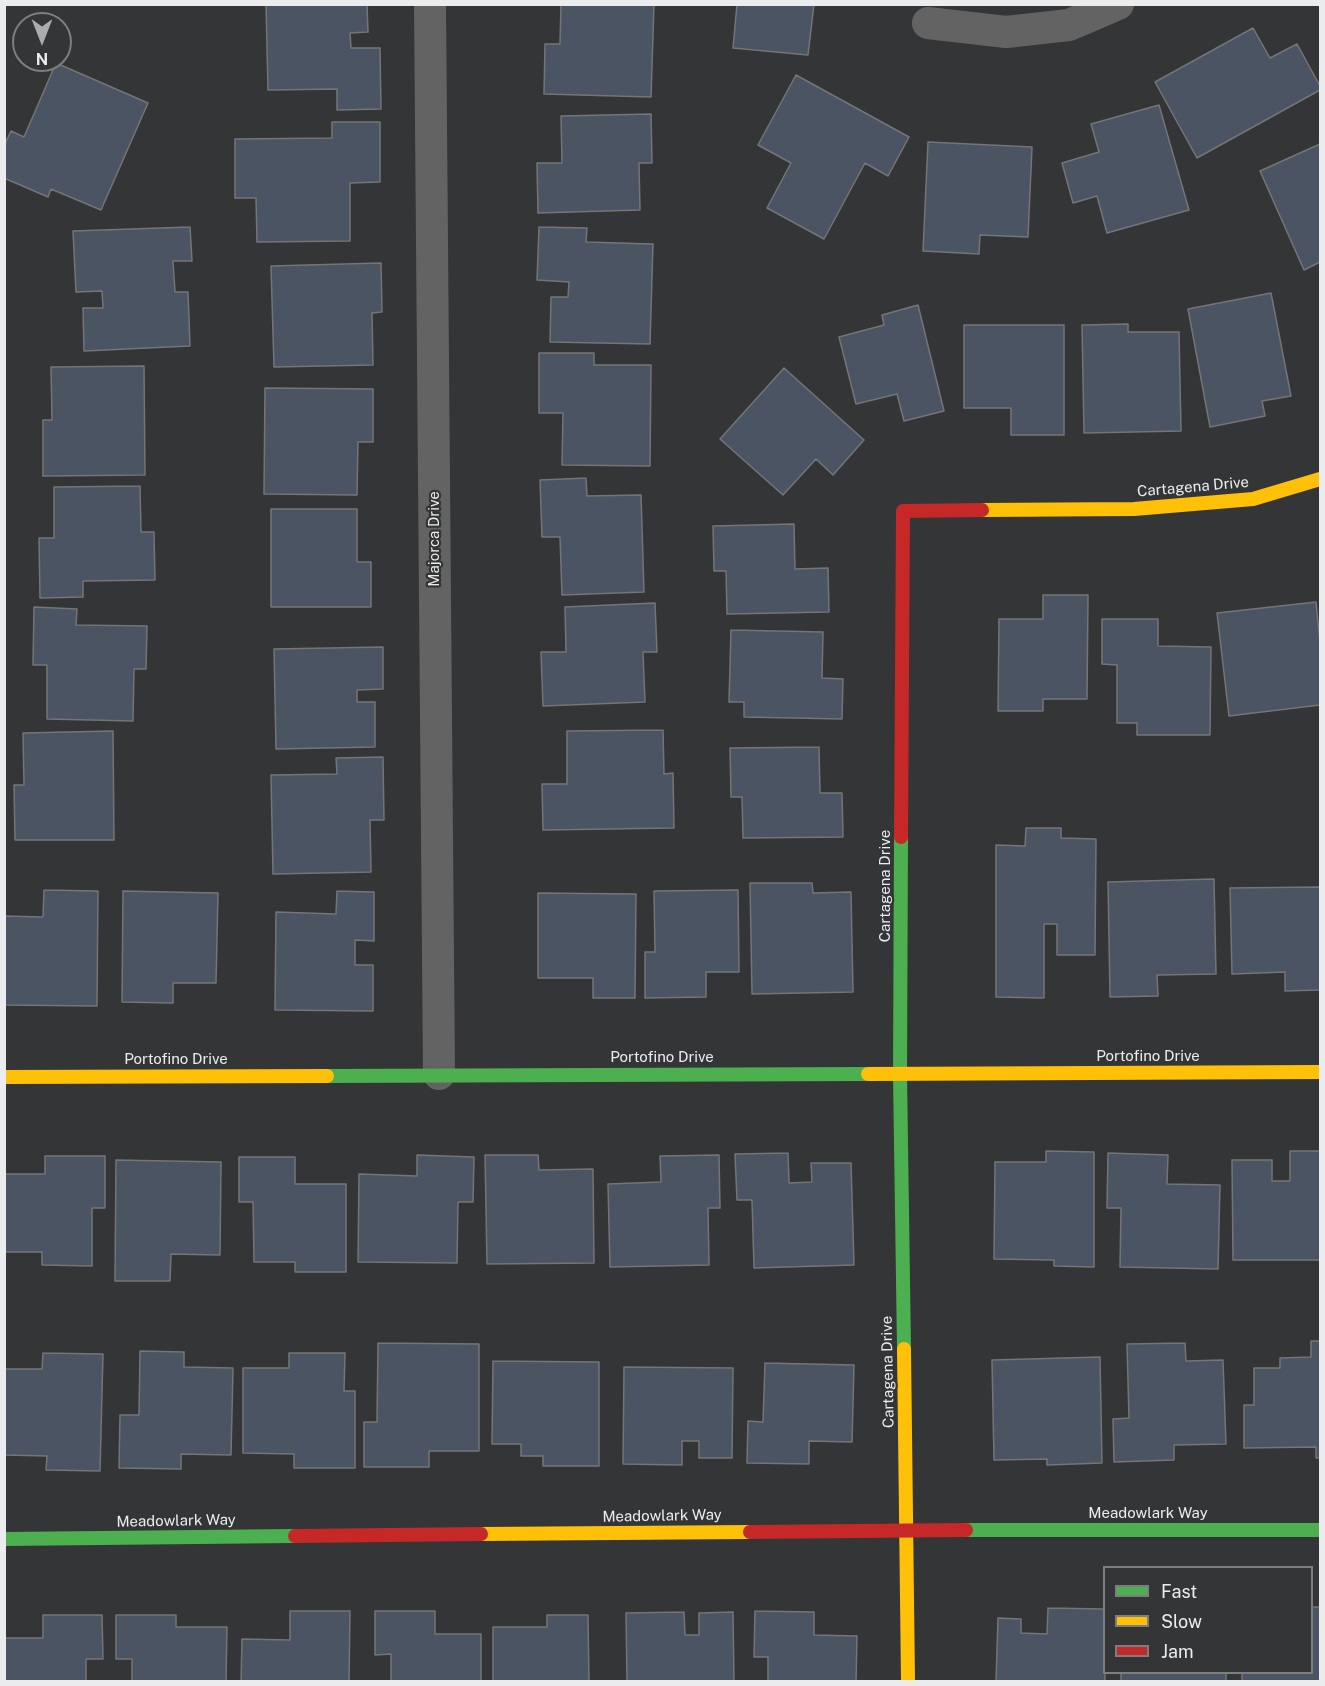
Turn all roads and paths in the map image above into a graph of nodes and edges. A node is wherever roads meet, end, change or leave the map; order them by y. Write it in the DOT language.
graph roads {
  1 [pos="430,4"];
  2 [pos="1118,4"];
  3 [pos="928,23"];
  4 [pos="1320,478"];
  5 [pos="1320,1072"];
  6 [pos="439,1074"];
  7 [pos="900,1074"];
  8 [pos="4,1077"];
  9 [pos="907,1530"];
  10 [pos="1320,1530"];
  11 [pos="4,1539"];
  12 [pos="908,1682"];
  1 -- 6 [label="street, Majorca Drive"];
  2 -- 3 [label="street"];
  4 -- 7 [label="street, Cartagena Drive"];
  5 -- 7 [label="street, Portofino Drive"];
  6 -- 7 [label="street, Portofino Drive"];
  6 -- 8 [label="street, Portofino Drive"];
  7 -- 9 [label="street, Cartagena Drive"];
  9 -- 10 [label="street, Meadowlark Way"];
  9 -- 11 [label="street, Meadowlark Way"];
  9 -- 12 [label="street, Cartagena Drive"];
}
